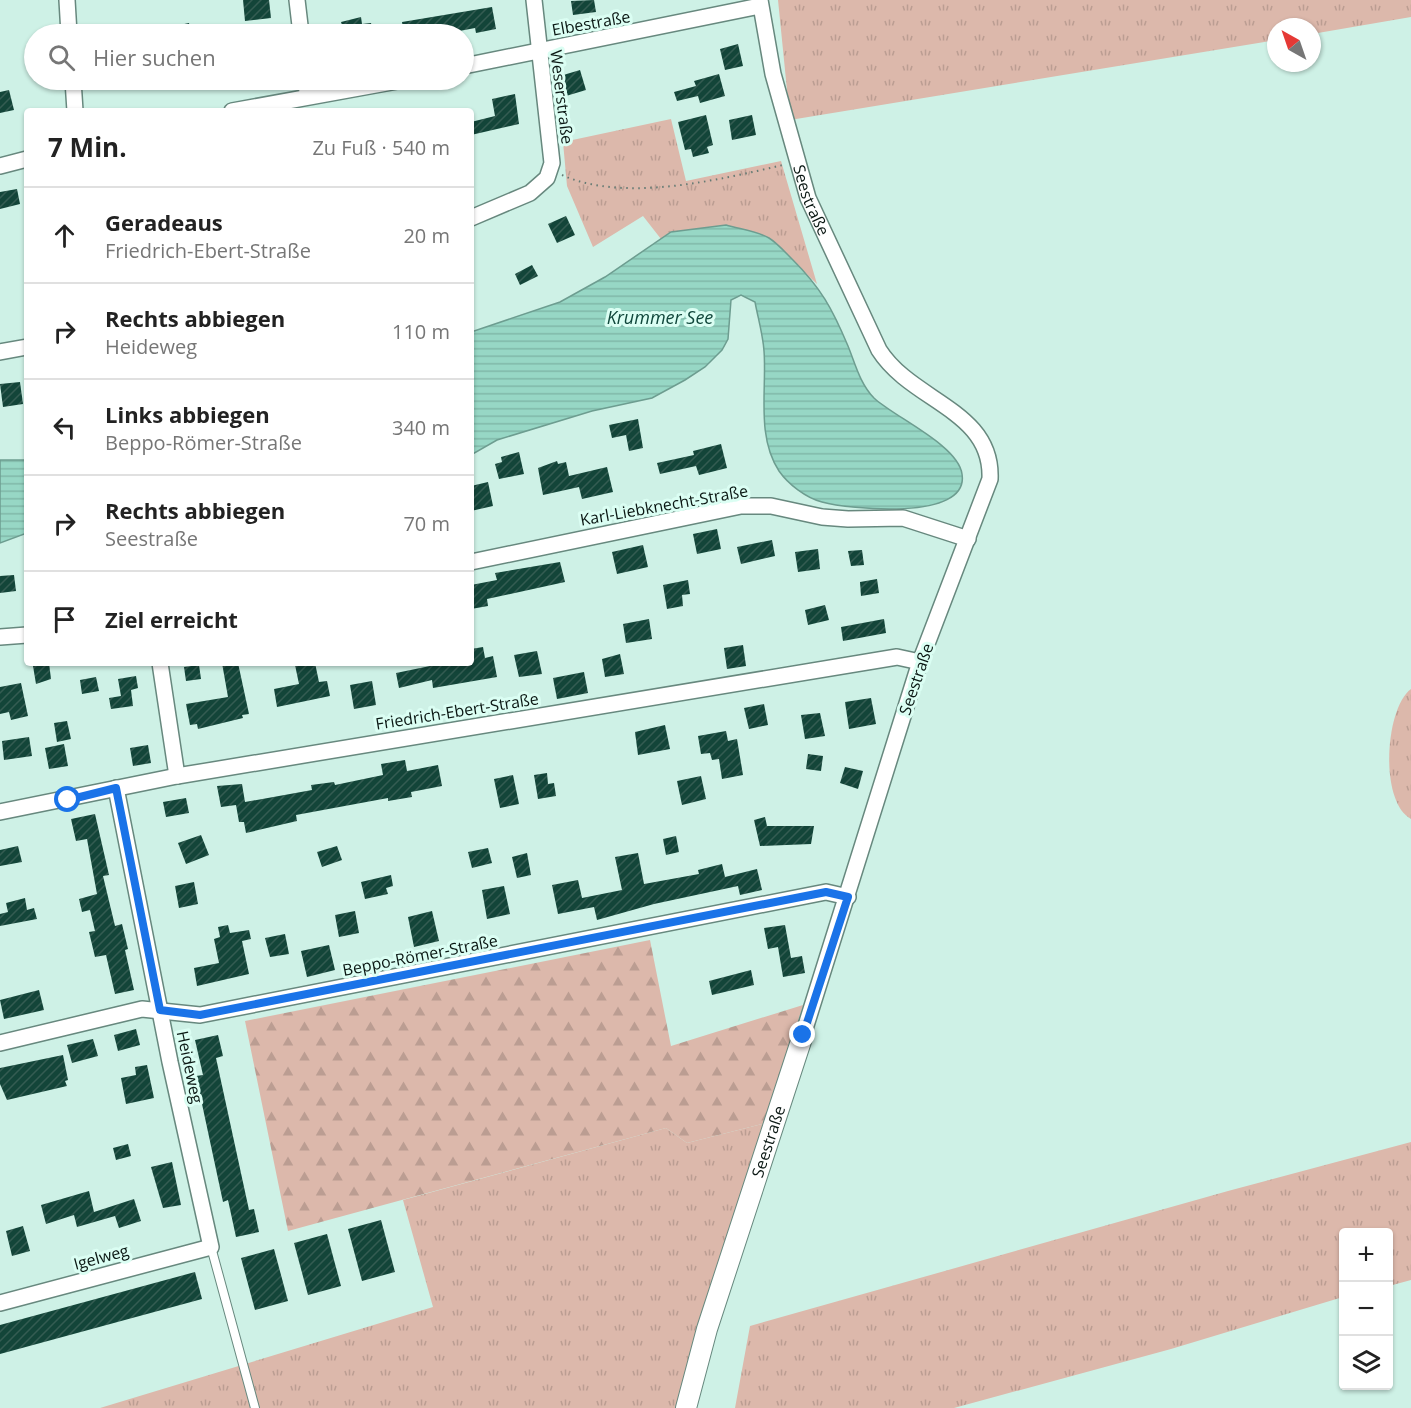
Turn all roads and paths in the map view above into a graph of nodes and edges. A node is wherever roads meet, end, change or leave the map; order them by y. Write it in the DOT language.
graph roads {
  1 [pos="67,0"];
  2 [pos="297,0"];
  3 [pos="534,0"];
  4 [pos="760,3"];
  5 [pos="68,24"];
  6 [pos="300,24"];
  7 [pos="538,50"];
  8 [pos="474,64"];
  9 [pos="74,90"];
  10 [pos="307,90"];
  11 [pos="344,90"];
  12 [pos="308,96"];
  13 [pos="75,108"];
  14 [pos="247,108"];
  15 [pos="24,160"];
  16 [pos="785,164"];
  17 [pos="0,166"];
  18 [pos="551,167"];
  19 [pos="474,217"];
  20 [pos="24,348"];
  21 [pos="0,352"];
  22 [pos="968,539"];
  23 [pos="474,561"];
  24 [pos="24,635"];
  25 [pos="0,638"];
  26 [pos="920,662"];
  27 [pos="160,666"];
  28 [pos="177,776"];
  29 [pos="116,788"];
  30 [pos="0,812"];
  31 [pos="848,897"];
  32 [pos="160,1010"];
  33 [pos="803,1035"];
  34 [pos="0,1043"];
  35 [pos="211,1246"];
  36 [pos="0,1303"];
  37 [pos="255,1408"];
  38 [pos="686,1408"];
  1 -- 5 [label="street"];
  2 -- 6 [label="street"];
  3 -- 7 [label="street, Weserstraße"];
  4 -- 7 [label="street, Elbestraße"];
  4 -- 22 [label="street, Seestraße"];
  7 -- 8 [label="street, Elbestraße"];
  7 -- 18 [label="street, Weserstraße"];
  9 -- 13 [label="street"];
  10 -- 12 [label="street"];
  11 -- 12 [label="street"];
  12 -- 14 [label="street"];
  15 -- 17 [label="street"];
  16 -- 18 [label="path"];
  18 -- 19 [label="street"];
  20 -- 21 [label="street"];
  22 -- 23 [label="street, Karl-Liebknecht-Straße"];
  22 -- 26 [label="street, Seestraße"];
  24 -- 25 [label="street"];
  26 -- 28 [label="street, Friedrich-Ebert-Straße"];
  26 -- 31 [label="street, Seestraße"];
  27 -- 28 [label="street"];
  28 -- 29 [label="street, Friedrich-Ebert-Straße"];
  29 -- 30 [label="street, Friedrich-Ebert-Straße"];
  29 -- 32 [label="street, Heideweg"];
  31 -- 32 [label="street, Beppo-Römer-Straße"];
  31 -- 33 [label="street, Seestraße"];
  32 -- 34 [label="street, Beppo-Römer-Straße"];
  32 -- 35 [label="street, Heideweg"];
  33 -- 38 [label="street, Seestraße"];
  35 -- 36 [label="street, Igelweg"];
  35 -- 37 [label="lane"];
}
